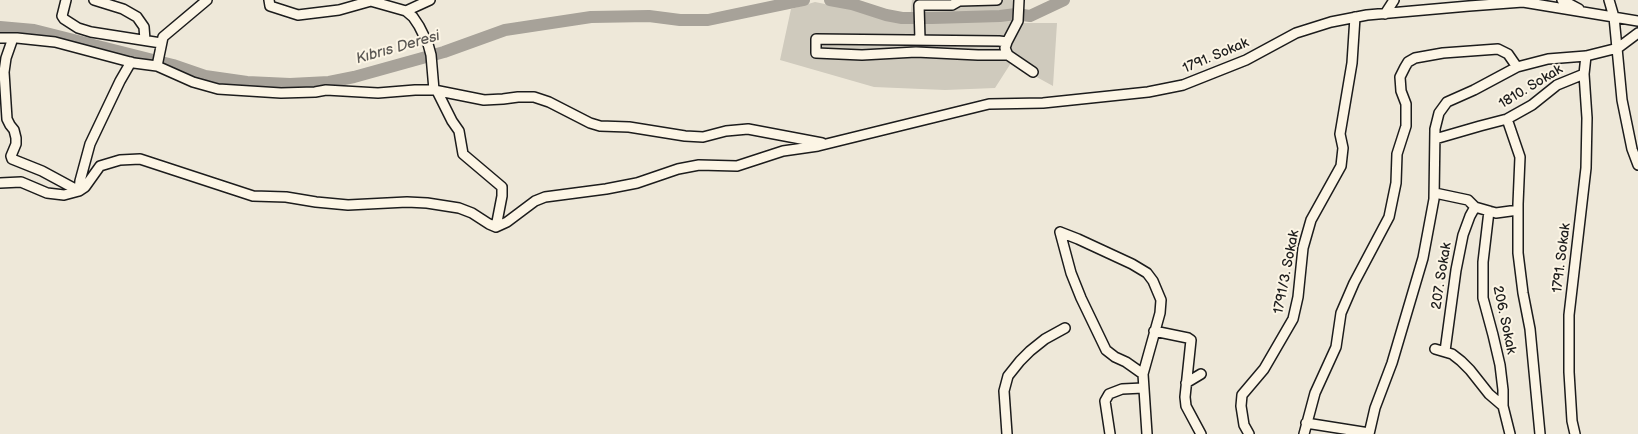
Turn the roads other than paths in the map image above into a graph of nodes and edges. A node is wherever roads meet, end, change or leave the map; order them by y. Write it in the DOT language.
graph roads {
  1 [pos="66,0"];
  2 [pos="94,0"];
  3 [pos="207,0"];
  4 [pos="269,0"];
  5 [pos="430,0"];
  6 [pos="997,0"];
  7 [pos="1019,0"];
  8 [pos="1394,0"];
  9 [pos="1562,0"];
  10 [pos="1609,0"];
  11 [pos="369,1"];
  12 [pos="406,11"];
  13 [pos="1583,12"];
  14 [pos="1385,14"];
  15 [pos="1614,17"];
  16 [pos="1355,18"];
  17 [pos="1638,21"];
  18 [pos="1638,33"];
  19 [pos="0,38"];
  20 [pos="13,38"];
  21 [pos="145,40"];
  22 [pos="920,40"];
  23 [pos="1008,42"];
  24 [pos="161,43"];
  25 [pos="1618,48"];
  26 [pos="1008,54"];
  27 [pos="1586,56"];
  28 [pos="131,62"];
  29 [pos="157,66"];
  30 [pos="1517,67"];
  31 [pos="1033,72"];
  32 [pos="1584,74"];
  33 [pos="436,91"];
  34 [pos="1507,119"];
  35 [pos="1435,139"];
  36 [pos="825,144"];
  37 [pos="1638,165"];
  38 [pos="0,183"];
  39 [pos="79,191"];
  40 [pos="1434,193"];
  41 [pos="1475,207"];
  42 [pos="1518,210"];
  43 [pos="1489,211"];
  44 [pos="496,227"];
  45 [pos="1065,328"];
  46 [pos="1154,331"];
  47 [pos="1435,349"];
  48 [pos="1446,351"];
  49 [pos="1143,374"];
  50 [pos="1201,374"];
  51 [pos="1186,383"];
  52 [pos="1143,388"];
  53 [pos="1503,406"];
  54 [pos="1306,423"];
  55 [pos="1006,434"];
  56 [pos="1110,434"];
  57 [pos="1147,434"];
  58 [pos="1201,434"];
  59 [pos="1248,434"];
  60 [pos="1304,434"];
  61 [pos="1369,434"];
  62 [pos="1510,434"];
  63 [pos="1540,434"];
  64 [pos="1575,434"];
  1 -- 21 [label="street"];
  2 -- 21 [label="street"];
  3 -- 24 [label="street"];
  4 -- 11 [label="street"];
  5 -- 12 [label="street"];
  6 -- 22 [label="street"];
  7 -- 23 [label="street"];
  8 -- 14 [label="street"];
  9 -- 13 [label="street"];
  10 -- 15 [label="street"];
  11 -- 12 [label="street"];
  12 -- 33 [label="street"];
  13 -- 14 [label="street, 1791. Sokak"];
  13 -- 15 [label="street, 1791. Sokak"];
  14 -- 16 [label="street, 1791. Sokak"];
  15 -- 17 [label="street, 1791. Sokak"];
  15 -- 25 [label="street"];
  16 -- 36 [label="street, 1791. Sokak"];
  16 -- 59 [label="street, 1791/3. Sokak"];
  18 -- 25 [label="street"];
  19 -- 20 [label="street"];
  20 -- 28 [label="street"];
  20 -- 39 [label="street"];
  21 -- 24 [label="street"];
  22 -- 23 [label="street"];
  22 -- 26 [label="street"];
  23 -- 26 [label="street"];
  24 -- 29 [label="street"];
  25 -- 27 [label="street"];
  25 -- 37 [label="street"];
  26 -- 31 [label="street"];
  27 -- 30 [label="street"];
  27 -- 32 [label="street, 1791. Sokak"];
  28 -- 29 [label="street"];
  28 -- 39 [label="street"];
  29 -- 33 [label="street"];
  30 -- 35 [label="street"];
  30 -- 54 [label="street"];
  32 -- 34 [label="street, 1810. Sokak"];
  32 -- 64 [label="street, 1791. Sokak"];
  33 -- 36 [label="street"];
  33 -- 44 [label="street"];
  34 -- 35 [label="street, 1810. Sokak"];
  34 -- 42 [label="street"];
  35 -- 40 [label="street"];
  36 -- 44 [label="street, 1791. Sokak"];
  38 -- 39 [label="street"];
  39 -- 44 [label="street"];
  40 -- 41 [label="street"];
  40 -- 61 [label="street"];
  41 -- 43 [label="street"];
  41 -- 48 [label="street, 207. Sokak"];
  42 -- 43 [label="street"];
  42 -- 63 [label="street"];
  43 -- 53 [label="street, 206. Sokak"];
  45 -- 55 [label="street"];
  46 -- 49 [label="street"];
  46 -- 49 [label="street"];
  46 -- 51 [label="street"];
  47 -- 48 [label="street"];
  48 -- 53 [label="street"];
  49 -- 52 [label="street"];
  50 -- 51 [label="street"];
  51 -- 58 [label="street"];
  52 -- 56 [label="street"];
  52 -- 57 [label="street"];
  53 -- 62 [label="street, 206. Sokak"];
  54 -- 60 [label="street"];
  54 -- 61 [label="street"];
}
